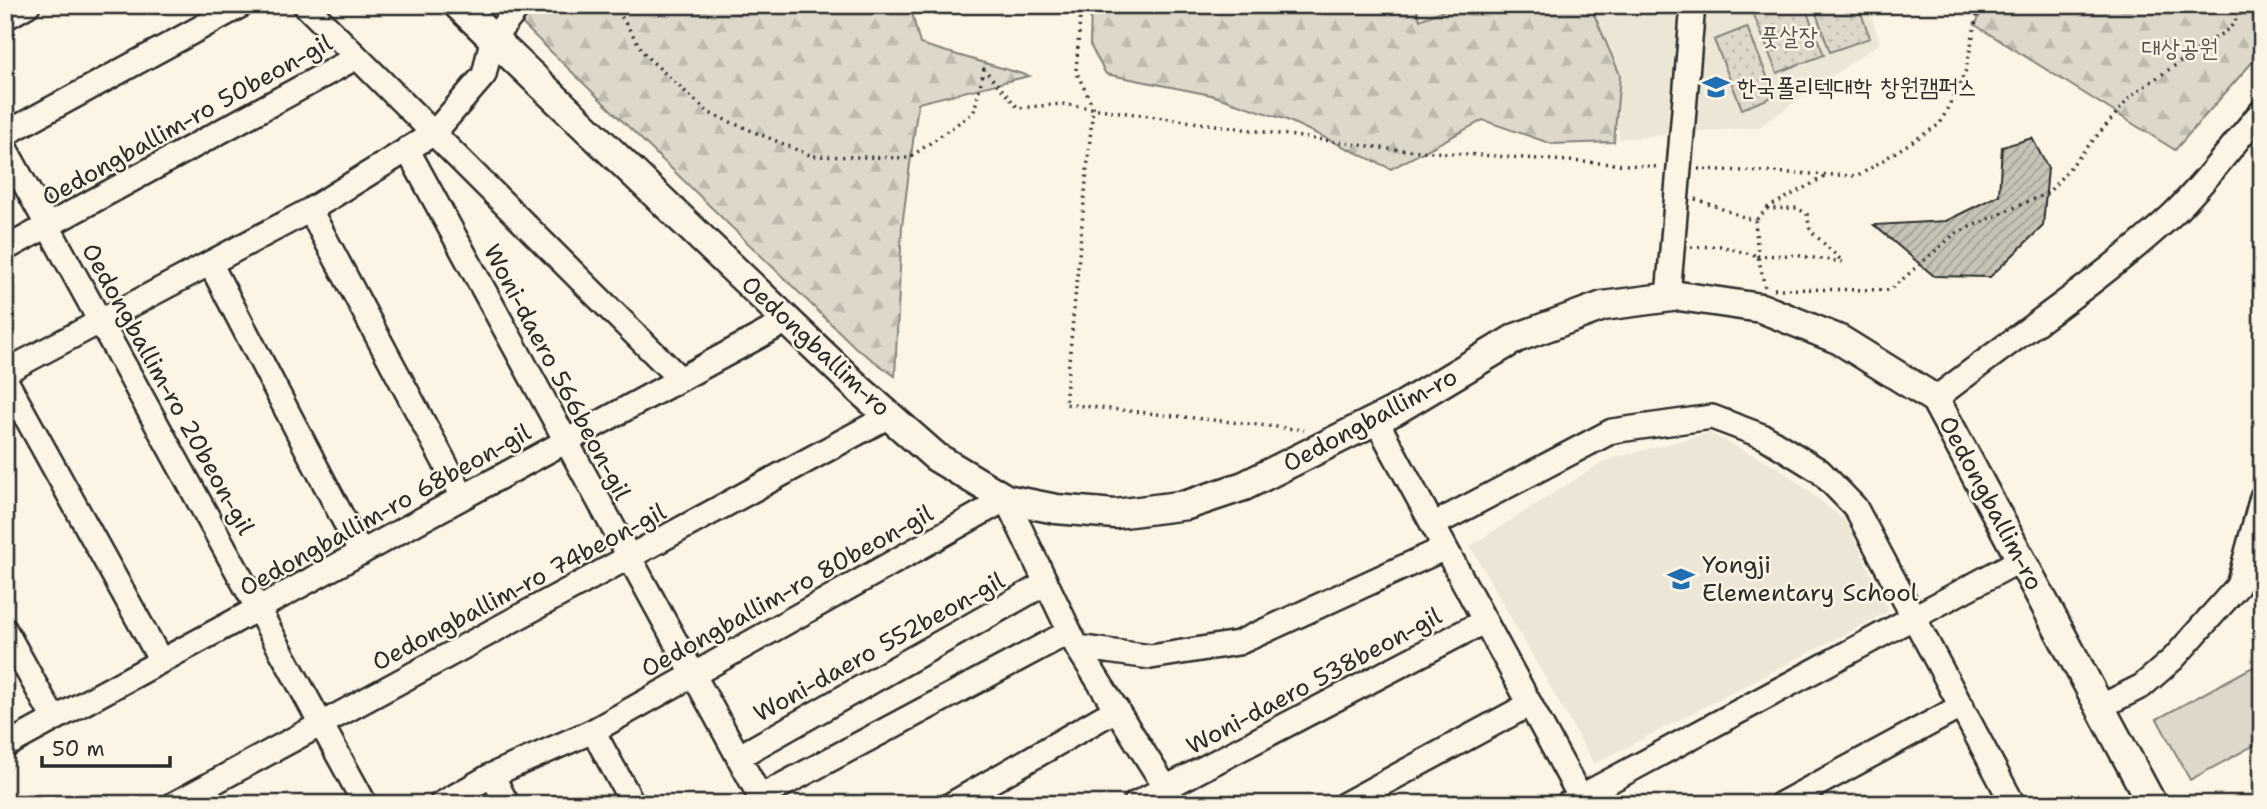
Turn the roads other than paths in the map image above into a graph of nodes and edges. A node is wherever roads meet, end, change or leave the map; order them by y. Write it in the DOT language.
graph roads {
  1 [pos="28,5"];
  2 [pos="242,5"];
  3 [pos="305,5"];
  4 [pos="458,5"];
  5 [pos="520,5"];
  6 [pos="1693,5"];
  7 [pos="5,18"];
  8 [pos="492,40"];
  9 [pos="357,57"];
  10 [pos="2262,111"];
  11 [pos="434,133"];
  12 [pos="5,134"];
  13 [pos="5,148"];
  14 [pos="407,149"];
  15 [pos="310,210"];
  16 [pos="48,226"];
  17 [pos="5,249"];
  18 [pos="210,263"];
  19 [pos="1669,285"];
  20 [pos="789,320"];
  21 [pos="101,322"];
  22 [pos="5,372"];
  23 [pos="5,379"];
  24 [pos="680,379"];
  25 [pos="1935,399"];
  26 [pos="889,416"];
  27 [pos="1376,420"];
  28 [pos="564,442"];
  29 [pos="463,497"];
  30 [pos="2262,497"];
  31 [pos="1006,499"];
  32 [pos="1433,525"];
  33 [pos="1446,548"];
  34 [pos="361,553"];
  35 [pos="628,558"];
  36 [pos="2022,559"];
  37 [pos="1046,583"];
  38 [pos="258,608"];
  39 [pos="1915,617"];
  40 [pos="1485,621"];
  41 [pos="5,630"];
  42 [pos="1073,640"];
  43 [pos="161,661"];
  44 [pos="694,672"];
  45 [pos="1530,704"];
  46 [pos="1962,706"];
  47 [pos="2100,707"];
  48 [pos="1117,709"];
  49 [pos="54,719"];
  50 [pos="321,724"];
  51 [pos="593,731"];
  52 [pos="5,746"];
  53 [pos="738,757"];
  54 [pos="492,775"];
  55 [pos="1172,796"];
  56 [pos="762,800"];
  57 [pos="1577,801"];
  58 [pos="2006,802"];
  59 [pos="174,804"];
  60 [pos="365,804"];
  61 [pos="441,804"];
  62 [pos="507,804"];
  63 [pos="634,804"];
  64 [pos="952,804"];
  65 [pos="1135,804"];
  66 [pos="1345,804"];
  67 [pos="1781,804"];
  68 [pos="2152,804"];
  1 -- 7 [label="street"];
  2 -- 12 [label="street"];
  3 -- 9 [label="street"];
  4 -- 8 [label="main road, Oedongballim-ro"];
  5 -- 8 [label="street"];
  6 -- 19 [label="street"];
  8 -- 11 [label="street"];
  8 -- 20 [label="main road, Oedongballim-ro"];
  9 -- 11 [label="street"];
  9 -- 16 [label="street, Oedongballim-ro 50beon-gil"];
  10 -- 25 [label="street"];
  11 -- 14 [label="street"];
  11 -- 24 [label="street"];
  13 -- 16 [label="street, Oedongballim-ro 20beon-gil"];
  14 -- 15 [label="street"];
  14 -- 28 [label="street, Woni-daero 566beon-gil"];
  15 -- 18 [label="street"];
  15 -- 29 [label="street"];
  16 -- 17 [label="street, Oedongballim-ro 50beon-gil"];
  16 -- 21 [label="street, Oedongballim-ro 20beon-gil"];
  18 -- 21 [label="street"];
  18 -- 34 [label="street"];
  20 -- 24 [label="street, Oedongballim-ro 68beon-gil"];
  20 -- 26 [label="main road, Oedongballim-ro"];
  21 -- 22 [label="street"];
  21 -- 38 [label="street, Oedongballim-ro 20beon-gil"];
  23 -- 43 [label="street"];
  24 -- 28 [label="street, Oedongballim-ro 68beon-gil"];
  25 -- 27 [label="main road, Oedongballim-ro"];
  25 -- 36 [label="main road, Oedongballim-ro"];
  26 -- 31 [label="main road, Oedongballim-ro"];
  26 -- 35 [label="street, Oedongballim-ro 74beon-gil"];
  27 -- 31 [label="main road, Oedongballim-ro"];
  27 -- 32 [label="street, Woni-daero 538beon-gil"];
  28 -- 29 [label="street, Oedongballim-ro 68beon-gil"];
  28 -- 35 [label="street, Woni-daero 566beon-gil"];
  29 -- 34 [label="street, Oedongballim-ro 68beon-gil"];
  30 -- 47 [label="street"];
  31 -- 37 [label="street, Woni-daero 552beon-gil"];
  31 -- 44 [label="street, Oedongballim-ro 80beon-gil"];
  32 -- 33 [label="street, Woni-daero 538beon-gil"];
  32 -- 39 [label="street"];
  33 -- 40 [label="street, Woni-daero 538beon-gil"];
  33 -- 42 [label="street"];
  34 -- 38 [label="street, Oedongballim-ro 68beon-gil"];
  35 -- 44 [label="street, Woni-daero 566beon-gil"];
  35 -- 50 [label="street, Oedongballim-ro 74beon-gil"];
  36 -- 39 [label="street"];
  36 -- 47 [label="main road, Oedongballim-ro"];
  37 -- 42 [label="street, Woni-daero 552beon-gil"];
  37 -- 53 [label="street, Woni-daero 552beon-gil"];
  38 -- 43 [label="street, Oedongballim-ro 68beon-gil"];
  38 -- 50 [label="street, Oedongballim-ro 20beon-gil"];
  39 -- 46 [label="street"];
  39 -- 57 [label="street"];
  40 -- 45 [label="street, Woni-daero 538beon-gil"];
  40 -- 55 [label="street, Woni-daero 538beon-gil"];
  41 -- 49 [label="street"];
  42 -- 48 [label="street, Woni-daero 552beon-gil"];
  42 -- 56 [label="street"];
  43 -- 49 [label="street, Oedongballim-ro 68beon-gil"];
  44 -- 51 [label="street, Oedongballim-ro 80beon-gil"];
  44 -- 53 [label="street, Woni-daero 566beon-gil"];
  45 -- 57 [label="street, Woni-daero 538beon-gil"];
  45 -- 66 [label="street"];
  46 -- 58 [label="street"];
  46 -- 67 [label="street"];
  47 -- 68 [label="main road, Oedongballim-ro"];
  48 -- 55 [label="street, Woni-daero 552beon-gil"];
  48 -- 64 [label="street"];
  49 -- 52 [label="street, Oedongballim-ro 68beon-gil"];
  50 -- 59 [label="street, Oedongballim-ro 74beon-gil"];
  50 -- 60 [label="street, Oedongballim-ro 20beon-gil"];
  51 -- 54 [label="street, Oedongballim-ro 80beon-gil"];
  51 -- 63 [label="street"];
  53 -- 56 [label="street, Woni-daero 566beon-gil"];
  54 -- 61 [label="street, Oedongballim-ro 80beon-gil"];
  54 -- 62 [label="street"];
  55 -- 65 [label="street"];
}
